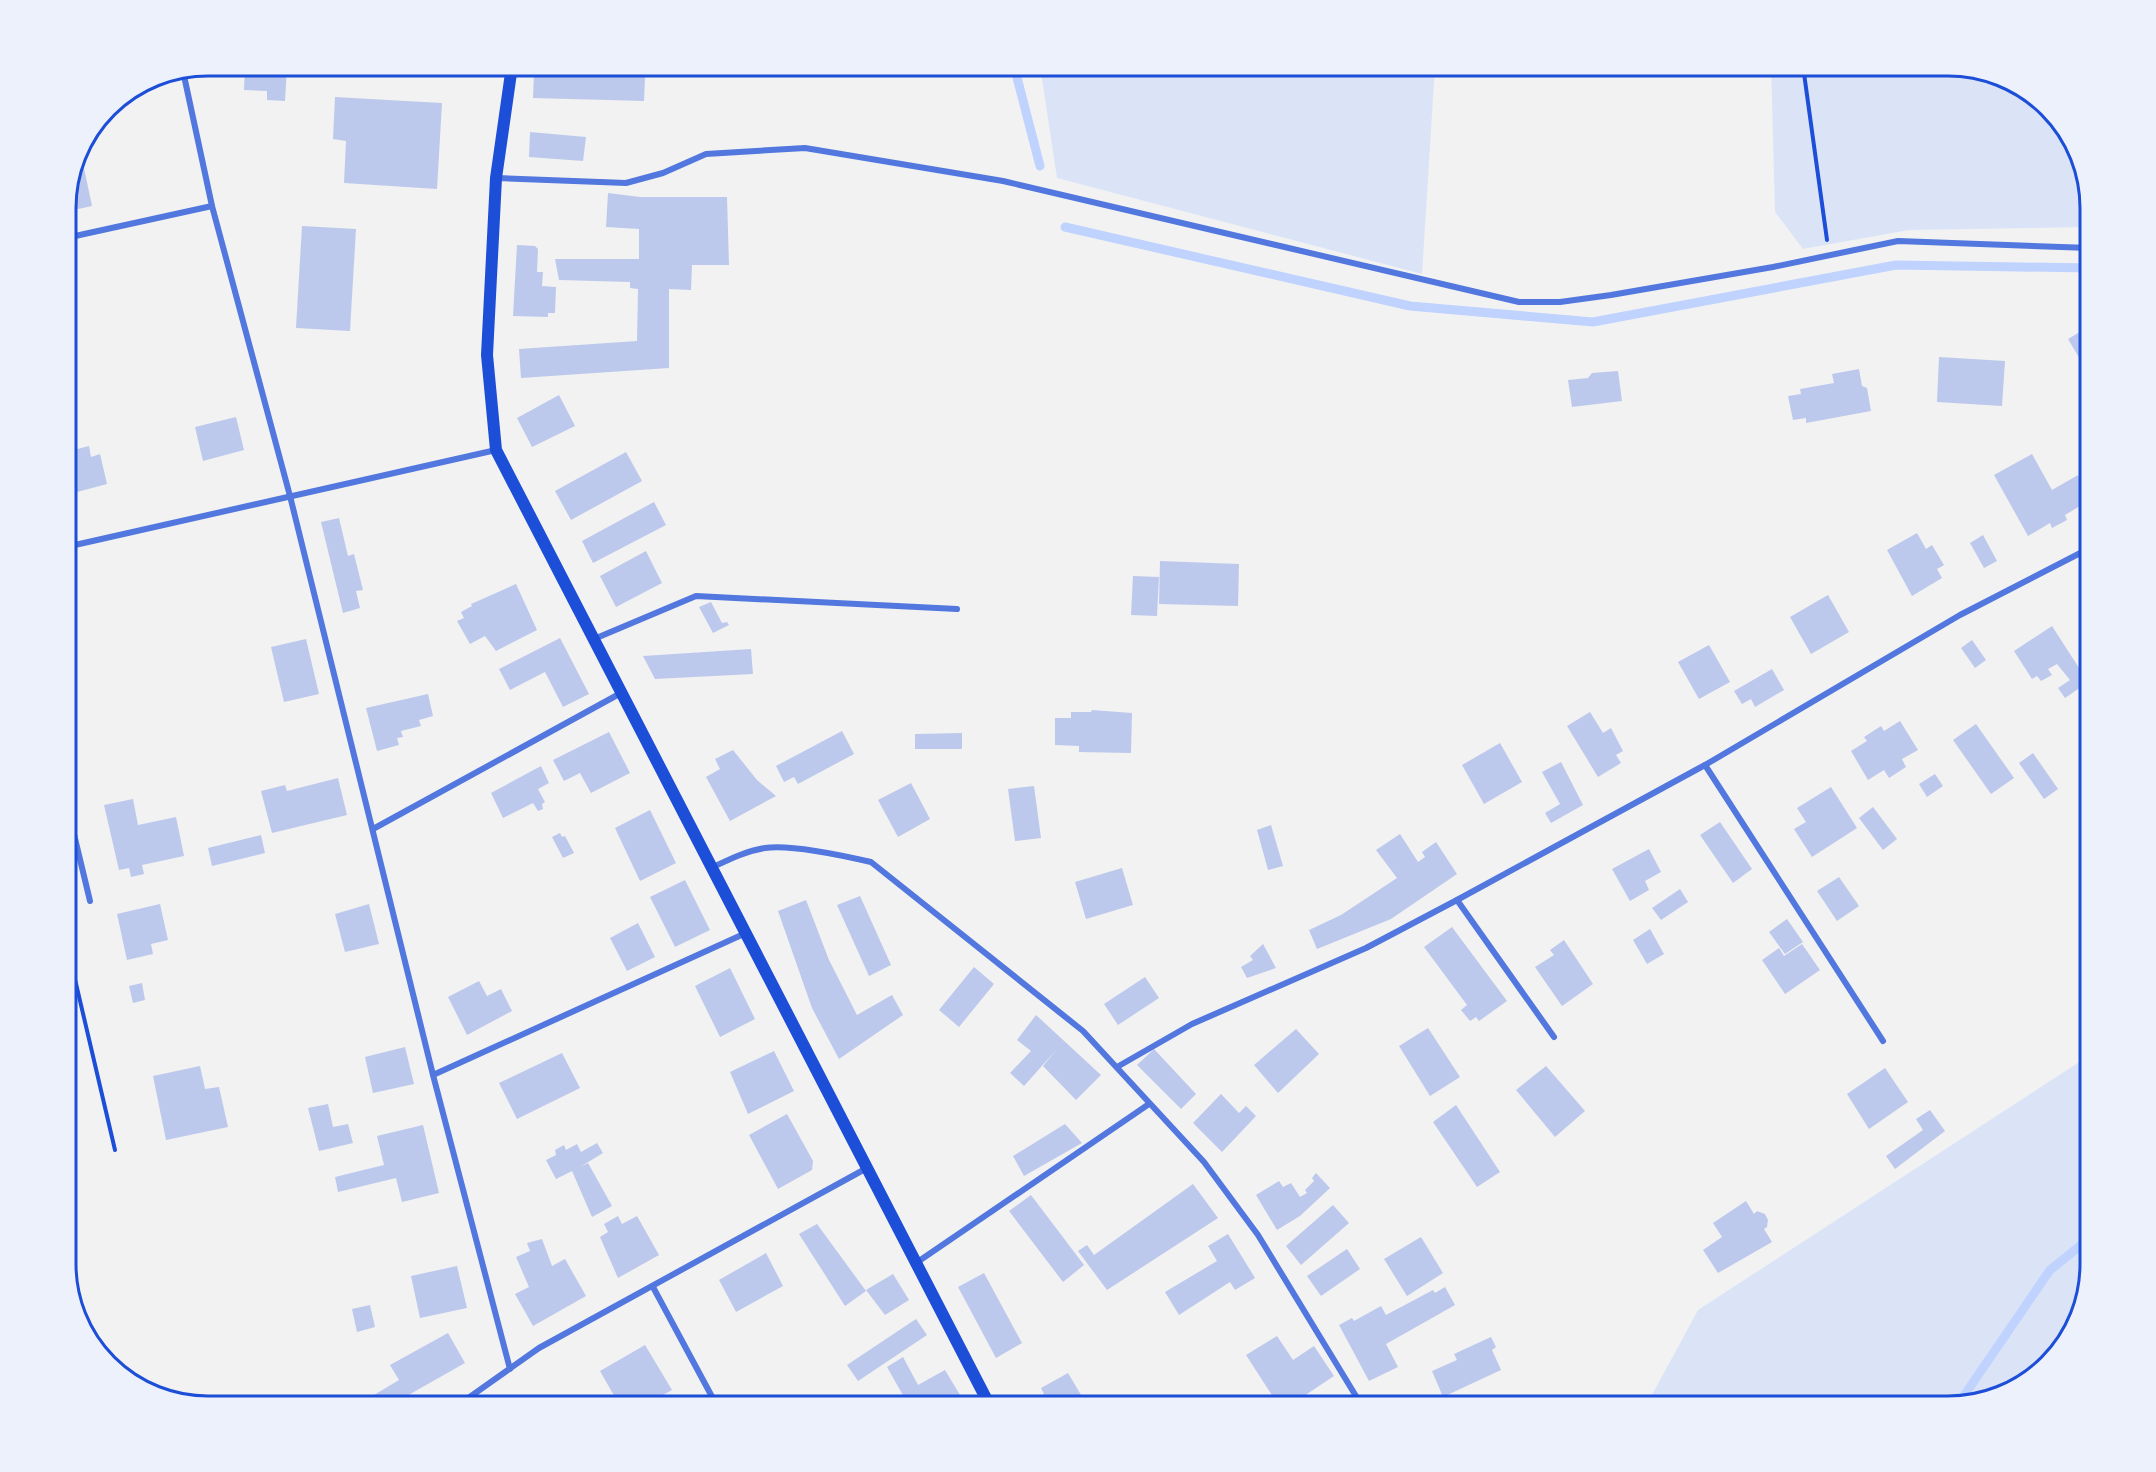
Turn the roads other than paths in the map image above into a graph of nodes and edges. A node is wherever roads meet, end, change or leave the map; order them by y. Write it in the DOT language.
graph roads {
  1 [pos="510,77"];
  2 [pos="185,79"];
  3 [pos="496,178"];
  4 [pos="212,206"];
  5 [pos="77,236"];
  6 [pos="2080,248"];
  7 [pos="496,450"];
  8 [pos="290,496"];
  9 [pos="77,544"];
  10 [pos="2080,553"];
  11 [pos="957,609"];
  12 [pos="593,639"];
  13 [pos="621,693"];
  14 [pos="1705,765"];
  15 [pos="373,829"];
  16 [pos="77,847"];
  17 [pos="713,867"];
  18 [pos="1457,900"];
  19 [pos="90,902"];
  20 [pos="746,933"];
  21 [pos="1554,1037"];
  22 [pos="1883,1041"];
  23 [pos="1117,1067"];
  24 [pos="433,1075"];
  25 [pos="1149,1104"];
  26 [pos="867,1168"];
  27 [pos="916,1263"];
  28 [pos="653,1287"];
  29 [pos="510,1369"];
  30 [pos="471,1396"];
  31 [pos="712,1396"];
  32 [pos="985,1396"];
  33 [pos="1356,1396"];
  1 -- 3 [label="main road"];
  2 -- 4 [label="street"];
  3 -- 6 [label="street"];
  3 -- 7 [label="main road"];
  4 -- 5 [label="street"];
  4 -- 8 [label="street"];
  7 -- 8 [label="street"];
  7 -- 12 [label="main road"];
  8 -- 9 [label="street"];
  8 -- 15 [label="street"];
  10 -- 14 [label="street"];
  11 -- 12 [label="street"];
  12 -- 13 [label="main road"];
  13 -- 15 [label="street"];
  13 -- 17 [label="main road"];
  14 -- 18 [label="street"];
  14 -- 22 [label="street"];
  15 -- 24 [label="street"];
  16 -- 19 [label="street"];
  17 -- 20 [label="main road"];
  17 -- 23 [label="street"];
  18 -- 21 [label="street"];
  18 -- 23 [label="street"];
  20 -- 24 [label="street"];
  20 -- 26 [label="main road"];
  23 -- 25 [label="street"];
  24 -- 29 [label="street"];
  25 -- 27 [label="street"];
  25 -- 33 [label="street"];
  26 -- 27 [label="main road"];
  26 -- 28 [label="street"];
  27 -- 32 [label="main road"];
  28 -- 29 [label="street"];
  28 -- 31 [label="street"];
  29 -- 30 [label="street"];
}
